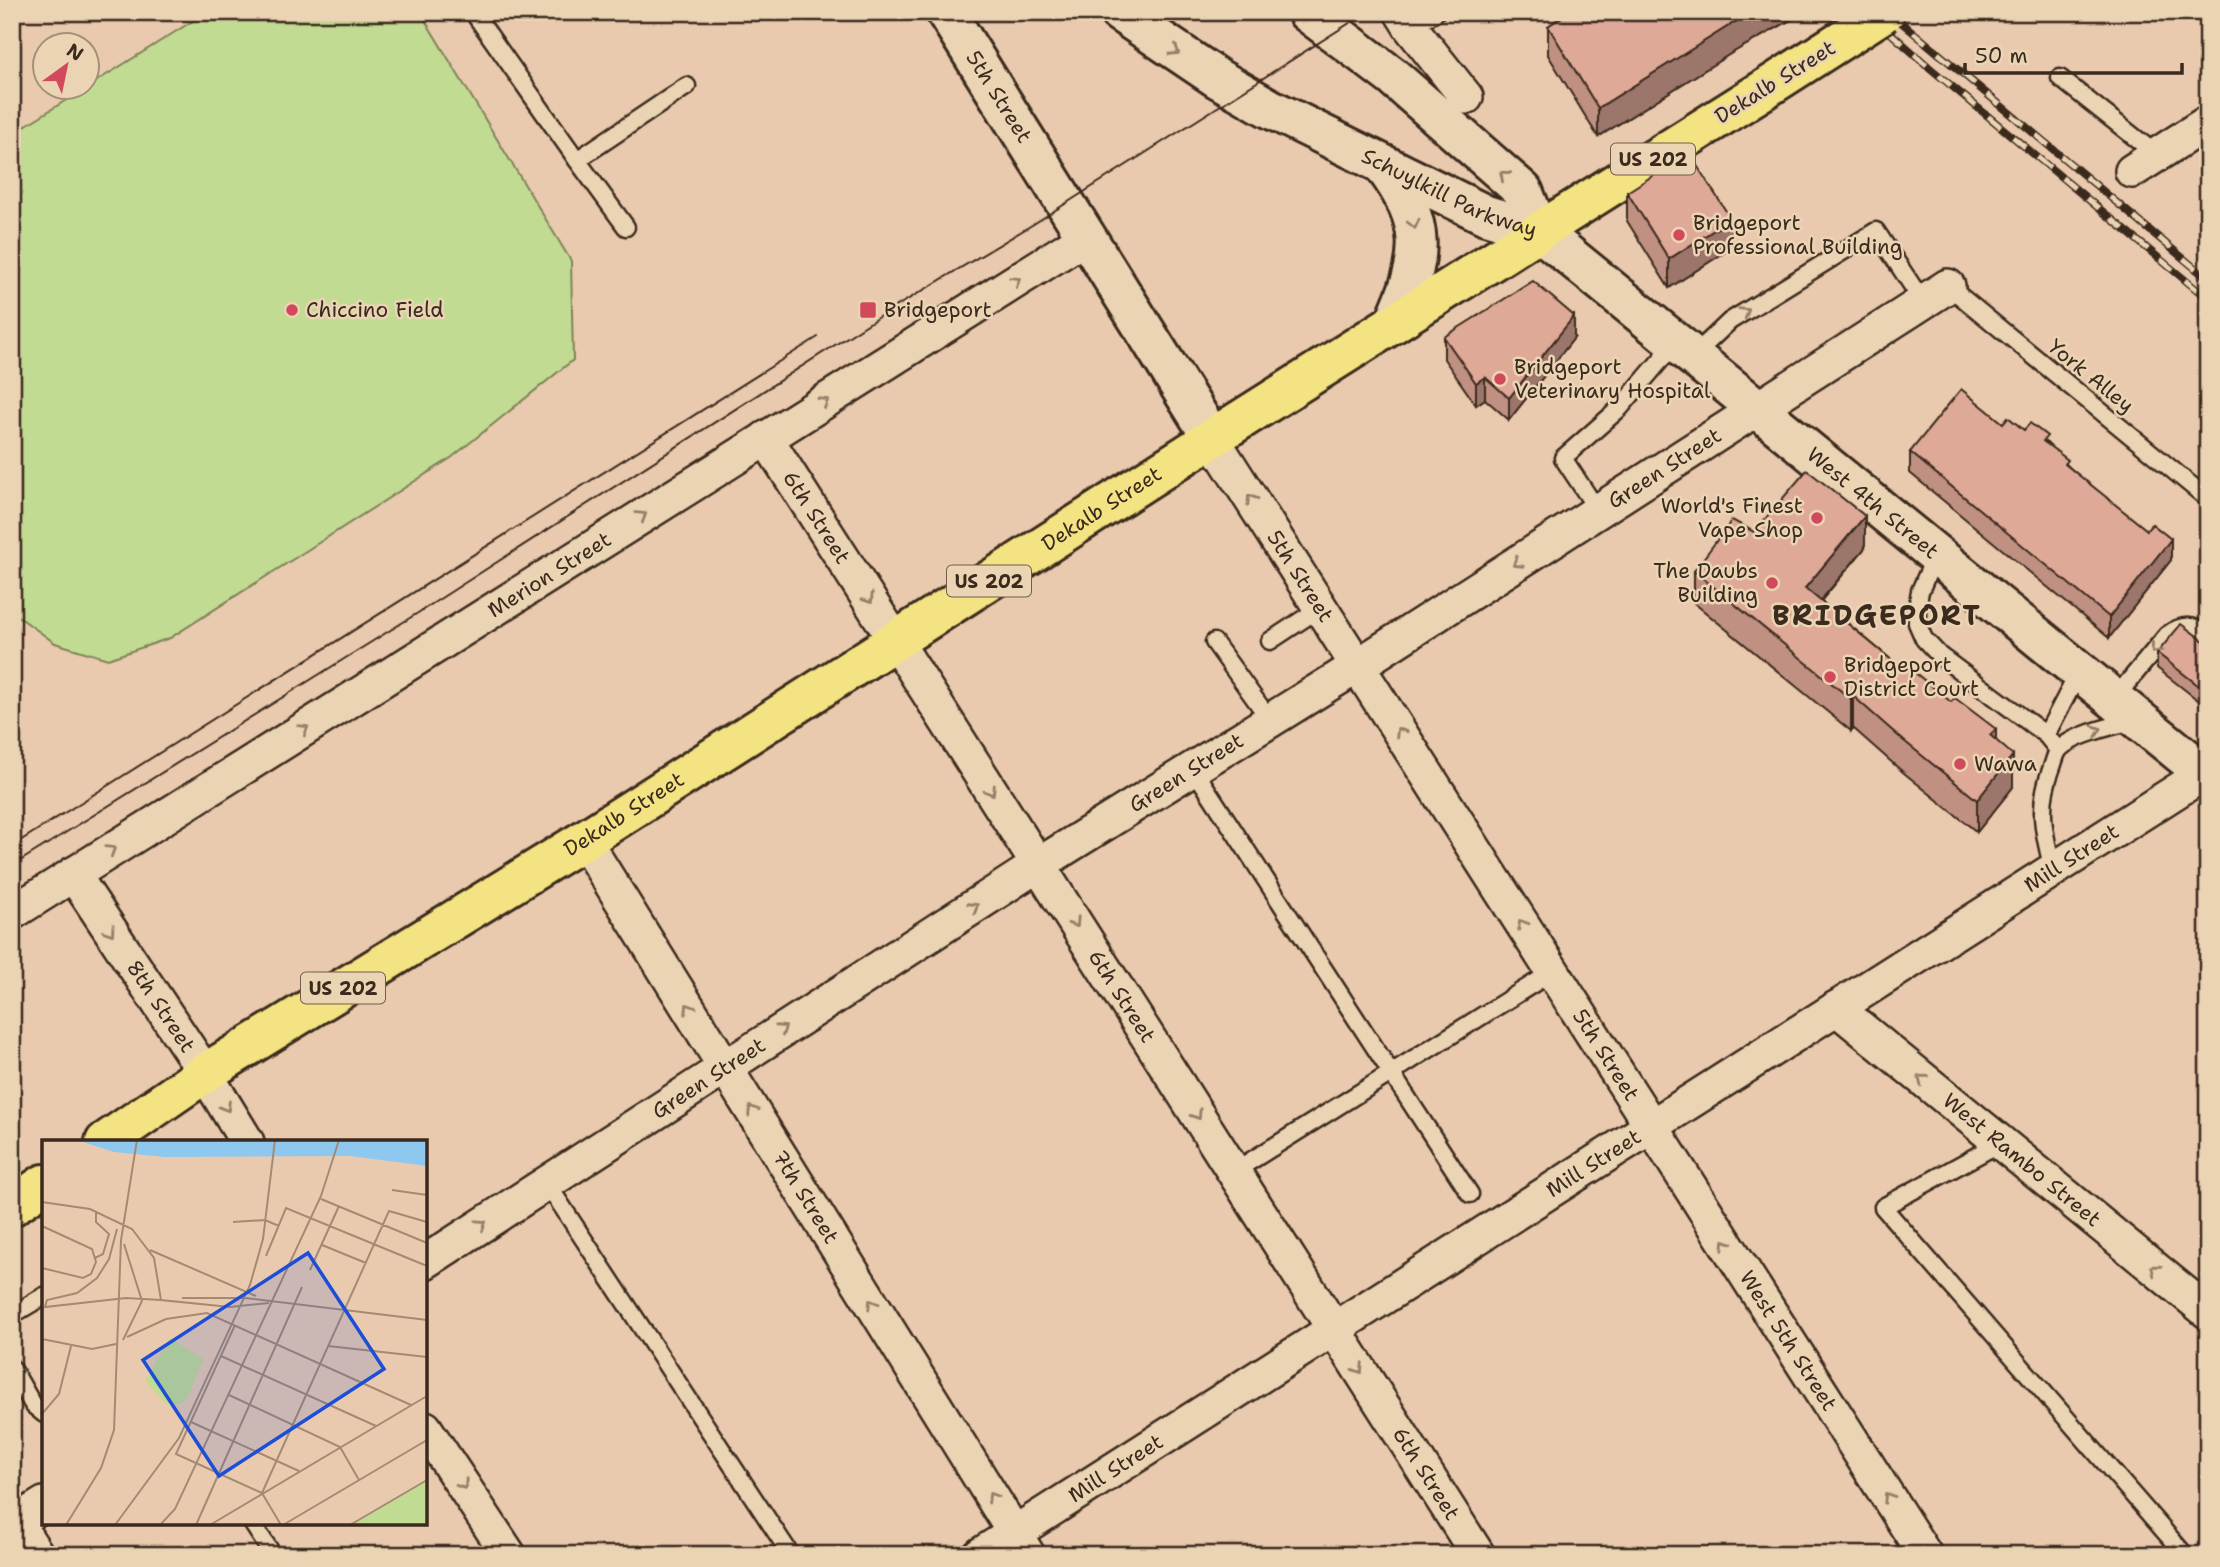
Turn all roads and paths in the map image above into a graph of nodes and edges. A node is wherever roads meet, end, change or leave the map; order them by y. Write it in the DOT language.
graph roads {
  1 [pos="473,12"];
  2 [pos="1119,12"];
  3 [pos="1307,12"];
  4 [pos="1885,12"];
  5 [pos="1416,18"];
  6 [pos="951,19"];
  7 [pos="2060,78"];
  8 [pos="687,86"];
  9 [pos="1466,97"];
  10 [pos="2208,122"];
  11 [pos="577,160"];
  12 [pos="2144,163"];
  13 [pos="1382,165"];
  14 [pos="626,227"];
  15 [pos="1539,231"];
  16 [pos="1086,237"];
  17 [pos="1936,294"];
  18 [pos="1394,323"];
  19 [pos="1684,349"];
  20 [pos="1757,409"];
  21 [pos="766,438"];
  22 [pos="1212,438"];
  23 [pos="2208,499"];
  24 [pos="1598,510"];
  25 [pos="1936,554"];
  26 [pos="1320,608"];
  27 [pos="2208,635"];
  28 [pos="895,641"];
  29 [pos="1270,641"];
  30 [pos="1214,642"];
  31 [pos="1357,665"];
  32 [pos="2079,671"];
  33 [pos="2127,709"];
  34 [pos="1270,720"];
  35 [pos="2046,735"];
  36 [pos="2058,750"];
  37 [pos="1193,768"];
  38 [pos="2207,773"];
  39 [pos="584,840"];
  40 [pos="1038,865"];
  41 [pos="2053,869"];
  42 [pos="73,874"];
  43 [pos="12,913"];
  44 [pos="1552,972"];
  45 [pos="1836,1008"];
  46 [pos="725,1066"];
  47 [pos="205,1073"];
  48 [pos="1391,1075"];
  49 [pos="1650,1126"];
  50 [pos="109,1140"];
  51 [pos="246,1140"];
  52 [pos="2000,1143"];
  53 [pos="1233,1172"];
  54 [pos="546,1182"];
  55 [pos="42,1185"];
  56 [pos="1470,1194"];
  57 [pos="12,1206"];
  58 [pos="427,1261"];
  59 [pos="42,1297"];
  60 [pos="2208,1312"];
  61 [pos="12,1315"];
  62 [pos="1334,1329"];
  63 [pos="12,1368"];
  64 [pos="42,1412"];
  65 [pos="427,1431"];
  66 [pos="42,1505"];
  67 [pos="13,1521"];
  68 [pos="254,1525"];
  69 [pos="1021,1544"];
  70 [pos="37,1555"];
  71 [pos="273,1555"];
  72 [pos="509,1555"];
  73 [pos="791,1555"];
  74 [pos="980,1555"];
  75 [pos="1478,1555"];
  76 [pos="1925,1555"];
  77 [pos="2185,1555"];
  1 -- 11 [label="lane"];
  2 -- 13 [label="main road, Schuylkill Parkway, one-way"];
  15 -- 3 [label="main road, Schuylkill Parkway, one-way"];
  4 -- 15 [label="highway, Dekalb Street / US 202, bridge"];
  5 -- 9 [label="street"];
  6 -- 16 [label="main road, 5th Street"];
  7 -- 12 [label="lane"];
  8 -- 11 [label="lane"];
  10 -- 12 [label="street"];
  11 -- 14 [label="lane"];
  13 -- 15 [label="main road, Schuylkill Parkway"];
  13 -- 18 [label="main road, one-way"];
  15 -- 18 [label="highway, Dekalb Street / US 202"];
  15 -- 19 [label="main road, West 4th Street"];
  21 -- 16 [label="street, Merion Street, one-way"];
  16 -- 22 [label="main road, 5th Street"];
  19 -- 17 [label="lane, York Alley, one-way"];
  17 -- 20 [label="street, Green Street"];
  17 -- 23 [label="lane, York Alley"];
  18 -- 22 [label="highway, Dekalb Street / US 202"];
  19 -- 20 [label="main road, West 4th Street"];
  19 -- 24 [label="lane"];
  20 -- 24 [label="street, Green Street"];
  20 -- 25 [label="main road, West 4th Street"];
  21 -- 28 [label="street, 6th Street, one-way"];
  42 -- 21 [label="street, Merion Street, one-way"];
  26 -- 22 [label="street, 5th Street, one-way"];
  22 -- 28 [label="highway, Dekalb Street / US 202"];
  24 -- 31 [label="street, Green Street, one-way"];
  25 -- 32 [label="main road, West 4th Street"];
  25 -- 35 [label="lane"];
  26 -- 29 [label="lane"];
  26 -- 31 [label="street, 5th Street"];
  27 -- 33 [label="lane, one-way"];
  28 -- 39 [label="highway, Dekalb Street / US 202"];
  28 -- 40 [label="street, 6th Street, one-way"];
  30 -- 34 [label="lane"];
  31 -- 34 [label="street, Green Street"];
  44 -- 31 [label="street, 5th Street, one-way"];
  32 -- 33 [label="main road, West 4th Street"];
  32 -- 35 [label="lane"];
  36 -- 33 [label="lane, one-way"];
  33 -- 38 [label="main road, West 4th Street"];
  34 -- 37 [label="street, Green Street"];
  35 -- 36 [label="lane"];
  36 -- 41 [label="lane"];
  37 -- 40 [label="street, Green Street"];
  37 -- 48 [label="lane"];
  38 -- 41 [label="street, Mill Street"];
  46 -- 39 [label="street, 7th Street, one-way"];
  39 -- 47 [label="highway, Dekalb Street / US 202"];
  46 -- 40 [label="street, Green Street, one-way"];
  40 -- 53 [label="street, 6th Street, one-way"];
  41 -- 45 [label="street, Mill Street"];
  42 -- 43 [label="street, Merion Street"];
  42 -- 47 [label="street, 8th Street, one-way"];
  44 -- 48 [label="lane"];
  44 -- 49 [label="street, 5th Street"];
  45 -- 49 [label="street, Mill Street"];
  52 -- 45 [label="street, West Rambo Street, one-way"];
  46 -- 54 [label="street, Green Street"];
  69 -- 46 [label="street, 7th Street, one-way"];
  47 -- 50 [label="highway, Dekalb Street / US 202"];
  47 -- 51 [label="street, 8th Street, one-way"];
  48 -- 53 [label="lane"];
  48 -- 56 [label="lane"];
  49 -- 62 [label="street, Mill Street"];
  76 -- 49 [label="street, West 5th Street, one-way"];
  60 -- 52 [label="street, West Rambo Street, one-way"];
  52 -- 77 [label="lane"];
  53 -- 62 [label="street, 6th Street"];
  58 -- 54 [label="street, Green Street, one-way"];
  54 -- 73 [label="lane"];
  55 -- 57 [label="highway"];
  59 -- 61 [label="lane"];
  62 -- 69 [label="street, Mill Street"];
  62 -- 75 [label="street, 6th Street, one-way"];
  63 -- 64 [label="lane"];
  65 -- 72 [label="street, one-way"];
  66 -- 67 [label="street"];
  67 -- 70 [label="street"];
  68 -- 71 [label="lane"];
  69 -- 74 [label="street, Mill Street"];
}
